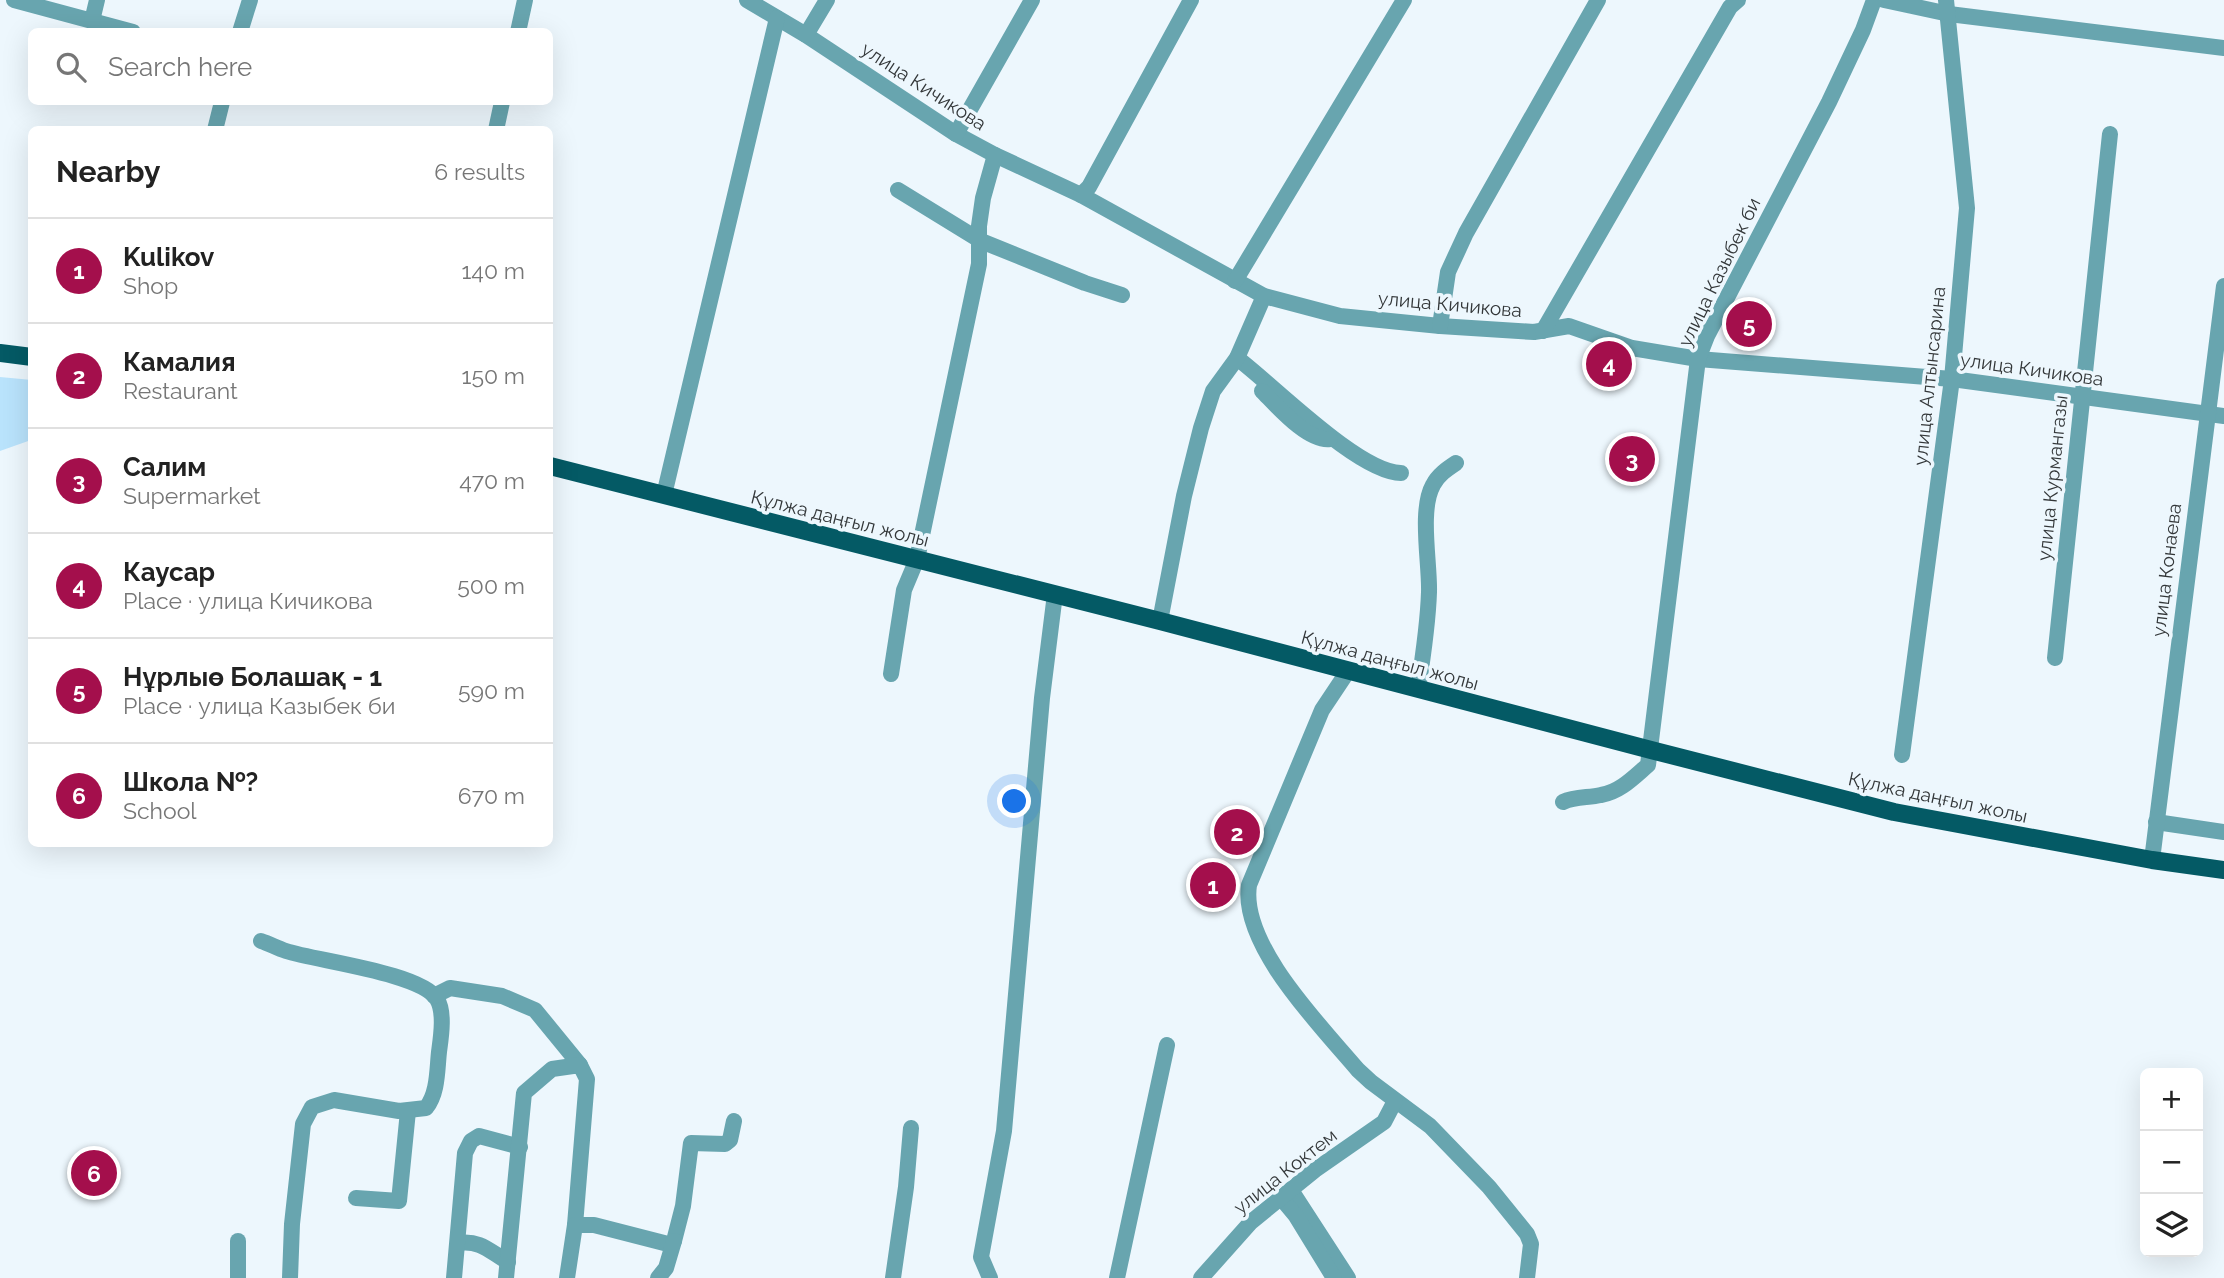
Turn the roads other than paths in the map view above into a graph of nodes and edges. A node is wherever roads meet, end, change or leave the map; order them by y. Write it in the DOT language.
graph roads {
  1 [pos="13,0"];
  2 [pos="97,0"];
  3 [pos="250,0"];
  4 [pos="525,0"];
  5 [pos="747,0"];
  6 [pos="827,0"];
  7 [pos="1032,0"];
  8 [pos="1191,0"];
  9 [pos="1404,0"];
  10 [pos="1598,0"];
  11 [pos="1874,0"];
  12 [pos="1884,0"];
  13 [pos="1729,2"];
  14 [pos="1948,7"];
  15 [pos="778,18"];
  16 [pos="92,21"];
  17 [pos="118,28"];
  18 [pos="241,28"];
  19 [pos="519,28"];
  20 [pos="806,35"];
  21 [pos="2224,48"];
  22 [pos="221,105"];
  23 [pos="501,105"];
  24 [pos="216,126"];
  25 [pos="497,126"];
  26 [pos="956,134"];
  27 [pos="2110,134"];
  28 [pos="995,155"];
  29 [pos="898,190"];
  30 [pos="1082,195"];
  31 [pos="981,241"];
  32 [pos="1236,281"];
  33 [pos="2224,286"];
  34 [pos="1122,295"];
  35 [pos="1264,296"];
  36 [pos="1440,326"];
  37 [pos="1544,331"];
  38 [pos="0,353"];
  39 [pos="28,356"];
  40 [pos="1698,359"];
  41 [pos="1235,362"];
  42 [pos="1952,379"];
  43 [pos="2081,397"];
  44 [pos="2207,414"];
  45 [pos="2224,416"];
  46 [pos="1456,463"];
  47 [pos="553,467"];
  48 [pos="1401,474"];
  49 [pos="664,495"];
  50 [pos="917,559"];
  51 [pos="1055,594"];
  52 [pos="1160,621"];
  53 [pos="2055,658"];
  54 [pos="1348,671"];
  55 [pos="891,674"];
  56 [pos="1418,689"];
  57 [pos="1651,750"];
  58 [pos="1902,755"];
  59 [pos="1563,803"];
  60 [pos="2156,822"];
  61 [pos="2224,832"];
  62 [pos="2152,860"];
  63 [pos="2224,870"];
  64 [pos="261,941"];
  65 [pos="434,996"];
  66 [pos="1167,1045"];
  67 [pos="580,1065"];
  68 [pos="1395,1101"];
  69 [pos="408,1111"];
  70 [pos="734,1121"];
  71 [pos="911,1128"];
  72 [pos="520,1147"];
  73 [pos="1286,1194"];
  74 [pos="356,1198"];
  75 [pos="575,1225"];
  76 [pos="238,1241"];
  77 [pos="674,1241"];
  78 [pos="458,1243"];
  79 [pos="507,1270"];
  80 [pos="238,1278"];
  81 [pos="290,1278"];
  82 [pos="454,1278"];
  83 [pos="567,1278"];
  84 [pos="658,1278"];
  85 [pos="893,1278"];
  86 [pos="990,1278"];
  87 [pos="1117,1278"];
  88 [pos="1201,1278"];
  89 [pos="1334,1278"];
  90 [pos="1348,1278"];
  91 [pos="1527,1278"];
  1 -- 16 [label="street"];
  2 -- 16 [label="street"];
  3 -- 18 [label="street"];
  4 -- 19 [label="street"];
  5 -- 15 [label="street, улица Кичикова"];
  6 -- 20 [label="street"];
  7 -- 26 [label="street"];
  8 -- 30 [label="street"];
  9 -- 32 [label="street"];
  10 -- 36 [label="street"];
  11 -- 40 [label="street, улица Казыбек би"];
  12 -- 14 [label="street"];
  13 -- 37 [label="street"];
  14 -- 21 [label="street"];
  14 -- 42 [label="street, улица Алтынсарина"];
  15 -- 20 [label="street, улица Кичикова"];
  15 -- 49 [label="street"];
  16 -- 17 [label="street"];
  20 -- 26 [label="street, улица Кичикова"];
  22 -- 24 [label="street"];
  23 -- 25 [label="street"];
  26 -- 28 [label="street, улица Кичикова"];
  27 -- 43 [label="street, улица Курмангазы"];
  28 -- 30 [label="street, улица Кичикова"];
  28 -- 31 [label="street"];
  29 -- 31 [label="street"];
  30 -- 32 [label="street, улица Кичикова"];
  31 -- 34 [label="street"];
  31 -- 50 [label="street"];
  32 -- 35 [label="street, улица Кичикова"];
  33 -- 44 [label="street, улица Конаева"];
  35 -- 36 [label="street, улица Кичикова"];
  35 -- 41 [label="street"];
  36 -- 37 [label="street, улица Кичикова"];
  37 -- 40 [label="street, улица Кичикова"];
  38 -- 39 [label="main road"];
  40 -- 42 [label="street, улица Кичикова"];
  40 -- 57 [label="street, улица Казыбек би"];
  41 -- 48 [label="street"];
  41 -- 52 [label="street"];
  42 -- 43 [label="street, улица Кичикова"];
  42 -- 58 [label="street, улица Алтынсарина"];
  43 -- 44 [label="street, улица Кичикова"];
  43 -- 53 [label="street, улица Курмангазы"];
  44 -- 45 [label="street, улица Кичикова"];
  44 -- 60 [label="street, улица Конаева"];
  46 -- 56 [label="street"];
  47 -- 49 [label="main road, Құлжа даңғыл жолы"];
  49 -- 50 [label="main road, Құлжа даңғыл жолы"];
  50 -- 51 [label="main road, Құлжа даңғыл жолы"];
  50 -- 55 [label="street"];
  51 -- 52 [label="main road, Құлжа даңғыл жолы"];
  51 -- 86 [label="street"];
  52 -- 54 [label="main road, Құлжа даңғыл жолы"];
  54 -- 56 [label="main road, Құлжа даңғыл жолы"];
  54 -- 68 [label="street"];
  56 -- 57 [label="main road, Құлжа даңғыл жолы"];
  57 -- 59 [label="street"];
  57 -- 62 [label="main road, Құлжа даңғыл жолы"];
  60 -- 61 [label="street"];
  60 -- 62 [label="street, улица Конаева"];
  62 -- 63 [label="main road, Құлжа даңғыл жолы"];
  64 -- 65 [label="street"];
  65 -- 67 [label="street"];
  65 -- 69 [label="street"];
  66 -- 87 [label="street"];
  67 -- 72 [label="street"];
  67 -- 75 [label="street"];
  68 -- 73 [label="street, улица Коктем"];
  68 -- 91 [label="street"];
  69 -- 74 [label="street"];
  69 -- 81 [label="street"];
  70 -- 77 [label="street"];
  71 -- 85 [label="street"];
  72 -- 78 [label="street"];
  72 -- 79 [label="street"];
  73 -- 88 [label="street, улица Коктем"];
  73 -- 89 [label="street"];
  73 -- 90 [label="street"];
  75 -- 77 [label="street"];
  75 -- 83 [label="street"];
  76 -- 80 [label="street"];
  77 -- 84 [label="street"];
  78 -- 79 [label="street"];
  78 -- 82 [label="street"];
}
